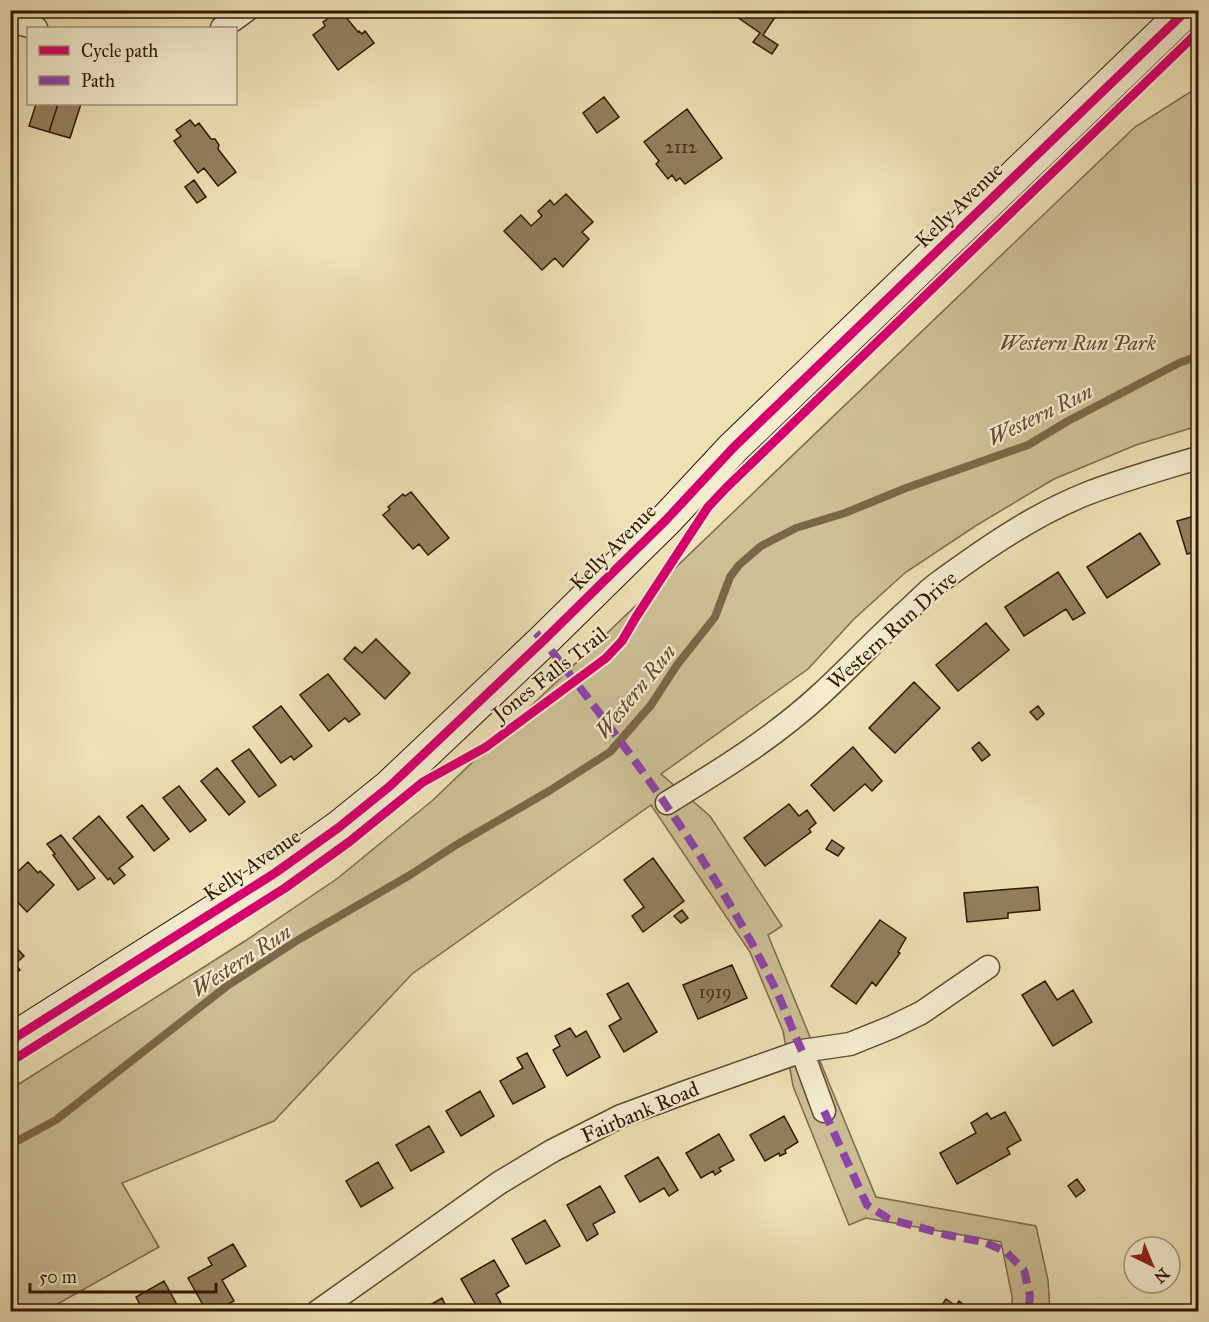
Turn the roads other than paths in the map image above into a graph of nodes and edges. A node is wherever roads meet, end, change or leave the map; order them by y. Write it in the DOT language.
graph roads {
  1 [pos="248,10"];
  2 [pos="1187,10"];
  3 [pos="10,21"];
  4 [pos="32,27"];
  5 [pos="223,27"];
  6 [pos="1198,458"];
  7 [pos="667,803"];
  8 [pos="988,967"];
  9 [pos="10,1041"];
  10 [pos="802,1051"];
  11 [pos="824,1110"];
  12 [pos="317,1311"];
  1 -- 5 [label="street"];
  2 -- 9 [label="main road, Kelly Avenue"];
  3 -- 4 [label="street"];
  6 -- 7 [label="street, Western Run Drive"];
  8 -- 10 [label="street, Fairbank Road"];
  10 -- 11 [label="street"];
  10 -- 12 [label="street, Fairbank Road"];
}
